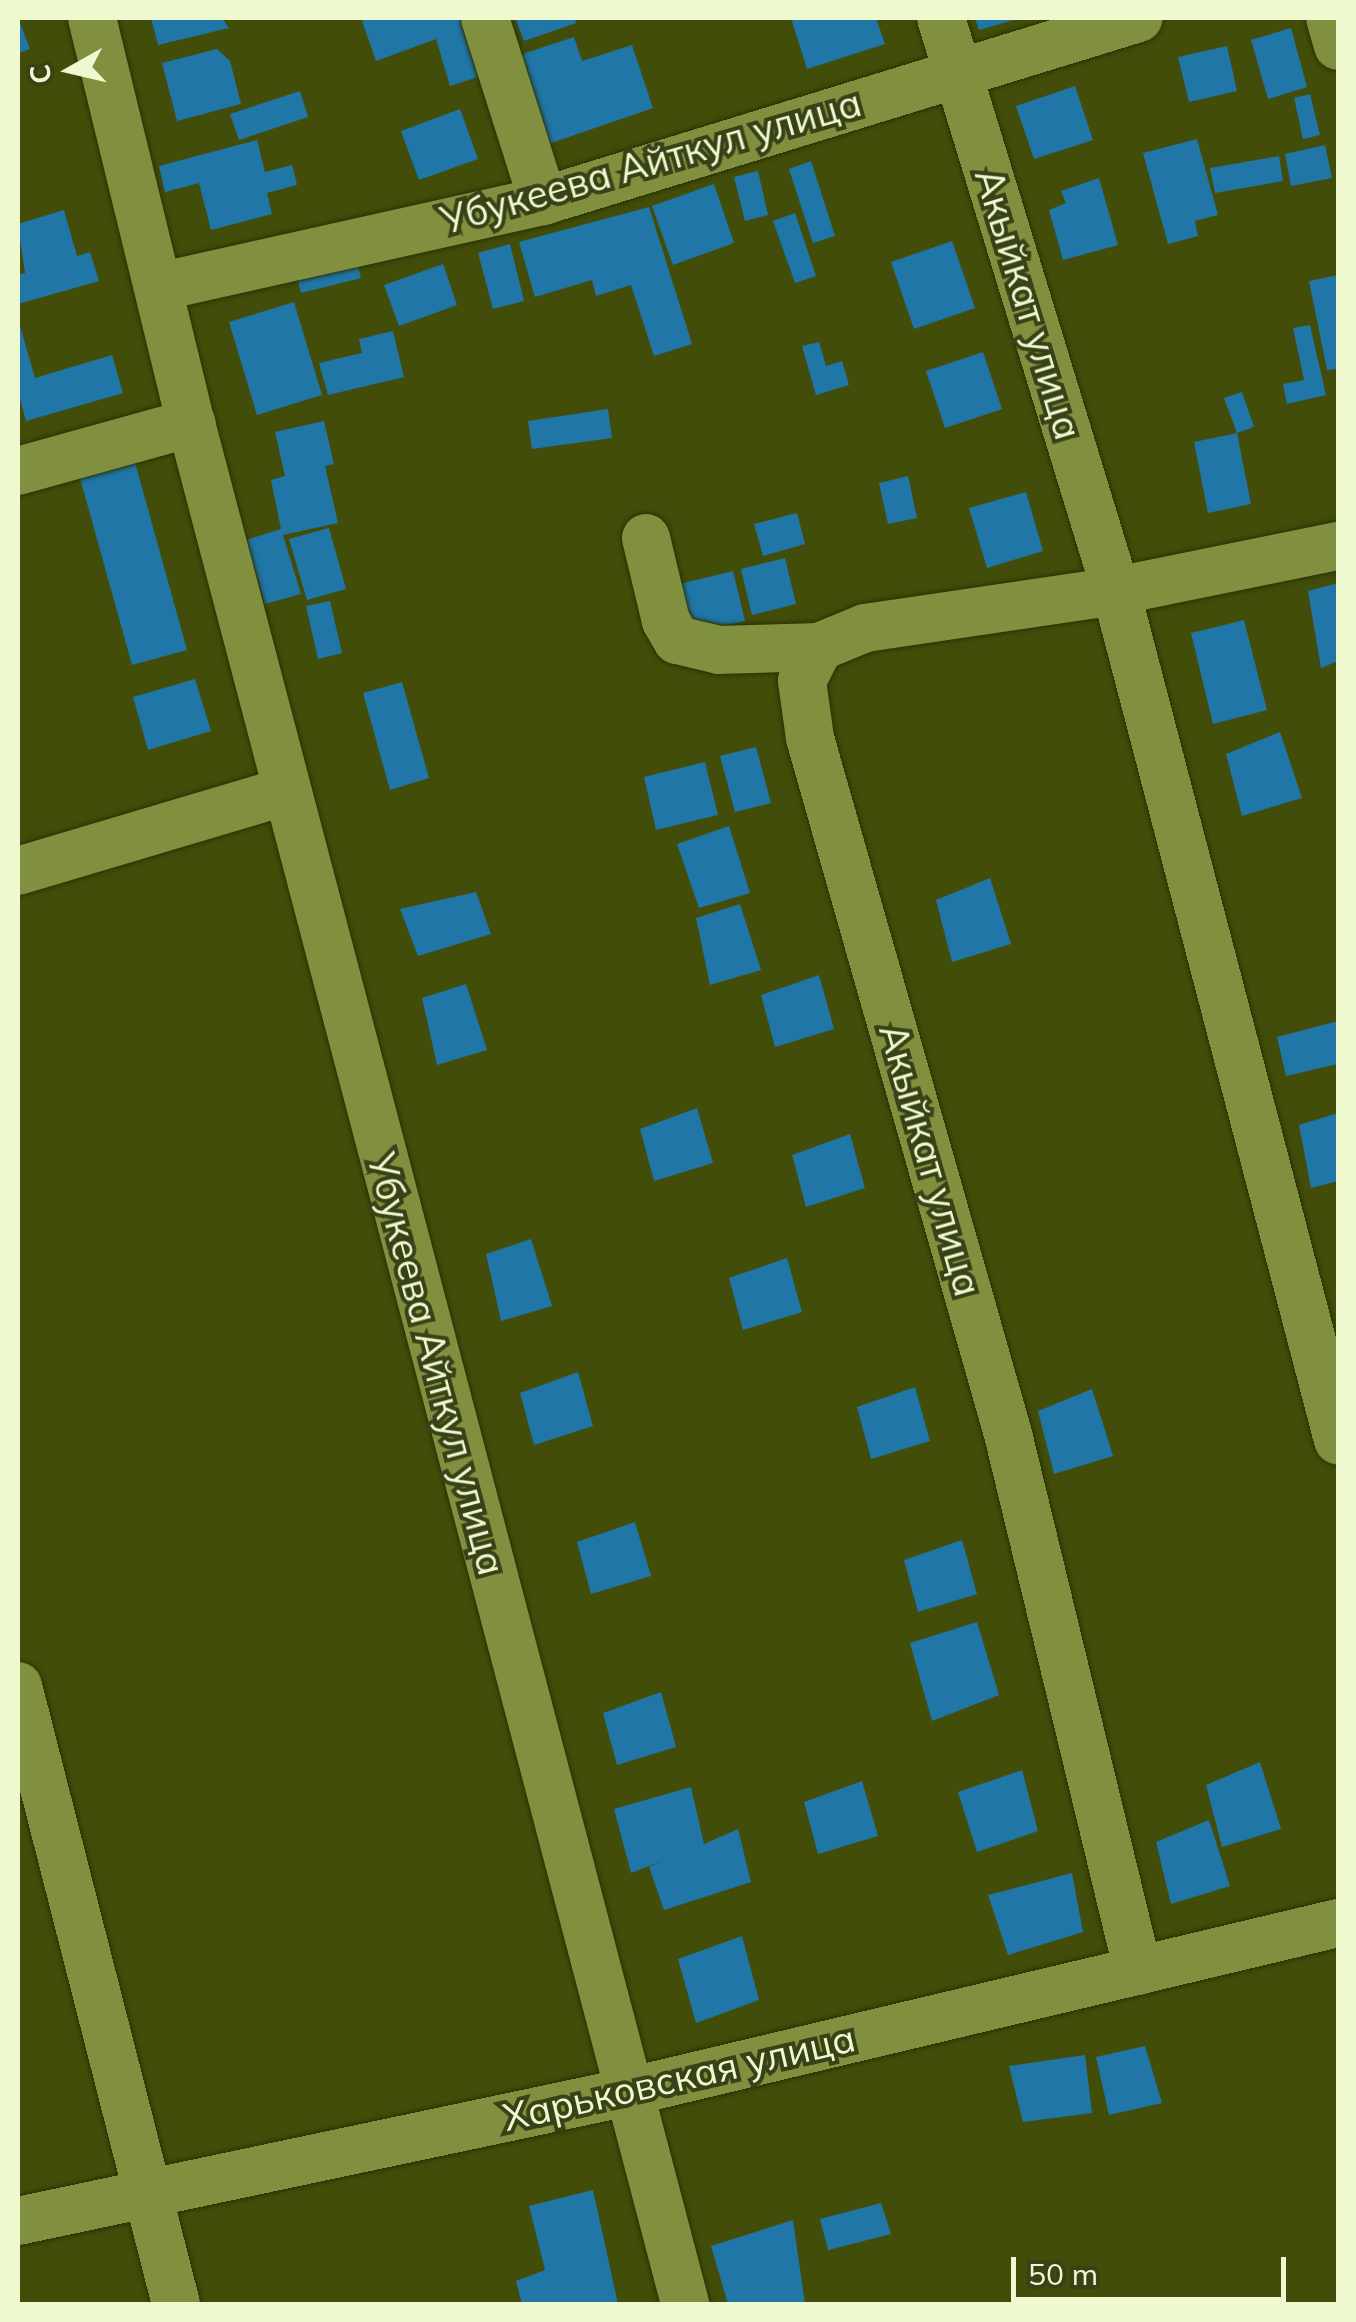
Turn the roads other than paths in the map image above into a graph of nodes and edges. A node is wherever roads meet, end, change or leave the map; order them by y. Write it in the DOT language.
graph roads {
  1 [pos="92,18"];
  2 [pos="485,18"];
  3 [pos="941,18"];
  4 [pos="1139,18"];
  5 [pos="1330,18"];
  6 [pos="1338,46"];
  7 [pos="957,71"];
  8 [pos="543,200"];
  9 [pos="158,288"];
  10 [pos="190,423"];
  11 [pos="18,471"];
  12 [pos="646,538"];
  13 [pos="1338,546"];
  14 [pos="1116,591"];
  15 [pos="819,647"];
  16 [pos="286,791"];
  17 [pos="18,871"];
  18 [pos="1338,1440"];
  19 [pos="18,1686"];
  20 [pos="1338,1923"];
  21 [pos="1138,1971"];
  22 [pos="628,2092"];
  23 [pos="144,2194"];
  24 [pos="18,2221"];
  25 [pos="176,2304"];
  26 [pos="684,2304"];
  1 -- 9 [label="street, Убукеева Айткул улица"];
  2 -- 8 [label="street"];
  3 -- 7 [label="street, Акыйкат улица"];
  4 -- 7 [label="street, Убукеева Айткул улица"];
  5 -- 6 [label="street"];
  7 -- 8 [label="street, Убукеева Айткул улица"];
  7 -- 14 [label="street, Акыйкат улица"];
  8 -- 9 [label="street, Убукеева Айткул улица"];
  9 -- 10 [label="street, Убукеева Айткул улица"];
  10 -- 11 [label="street"];
  10 -- 16 [label="street, Убукеева Айткул улица"];
  12 -- 15 [label="street"];
  13 -- 14 [label="street"];
  14 -- 15 [label="street"];
  14 -- 18 [label="street, Акыйкат улица"];
  15 -- 21 [label="street, Акыйкат улица"];
  16 -- 17 [label="street"];
  16 -- 22 [label="street, Убукеева Айткул улица"];
  19 -- 23 [label="street"];
  20 -- 21 [label="street, Харьковская улица"];
  21 -- 22 [label="street, Харьковская улица"];
  22 -- 23 [label="street, Харьковская улица"];
  22 -- 26 [label="street, Убукеева Айткул улица"];
  23 -- 24 [label="street, Харьковская улица"];
  23 -- 25 [label="street"];
}
